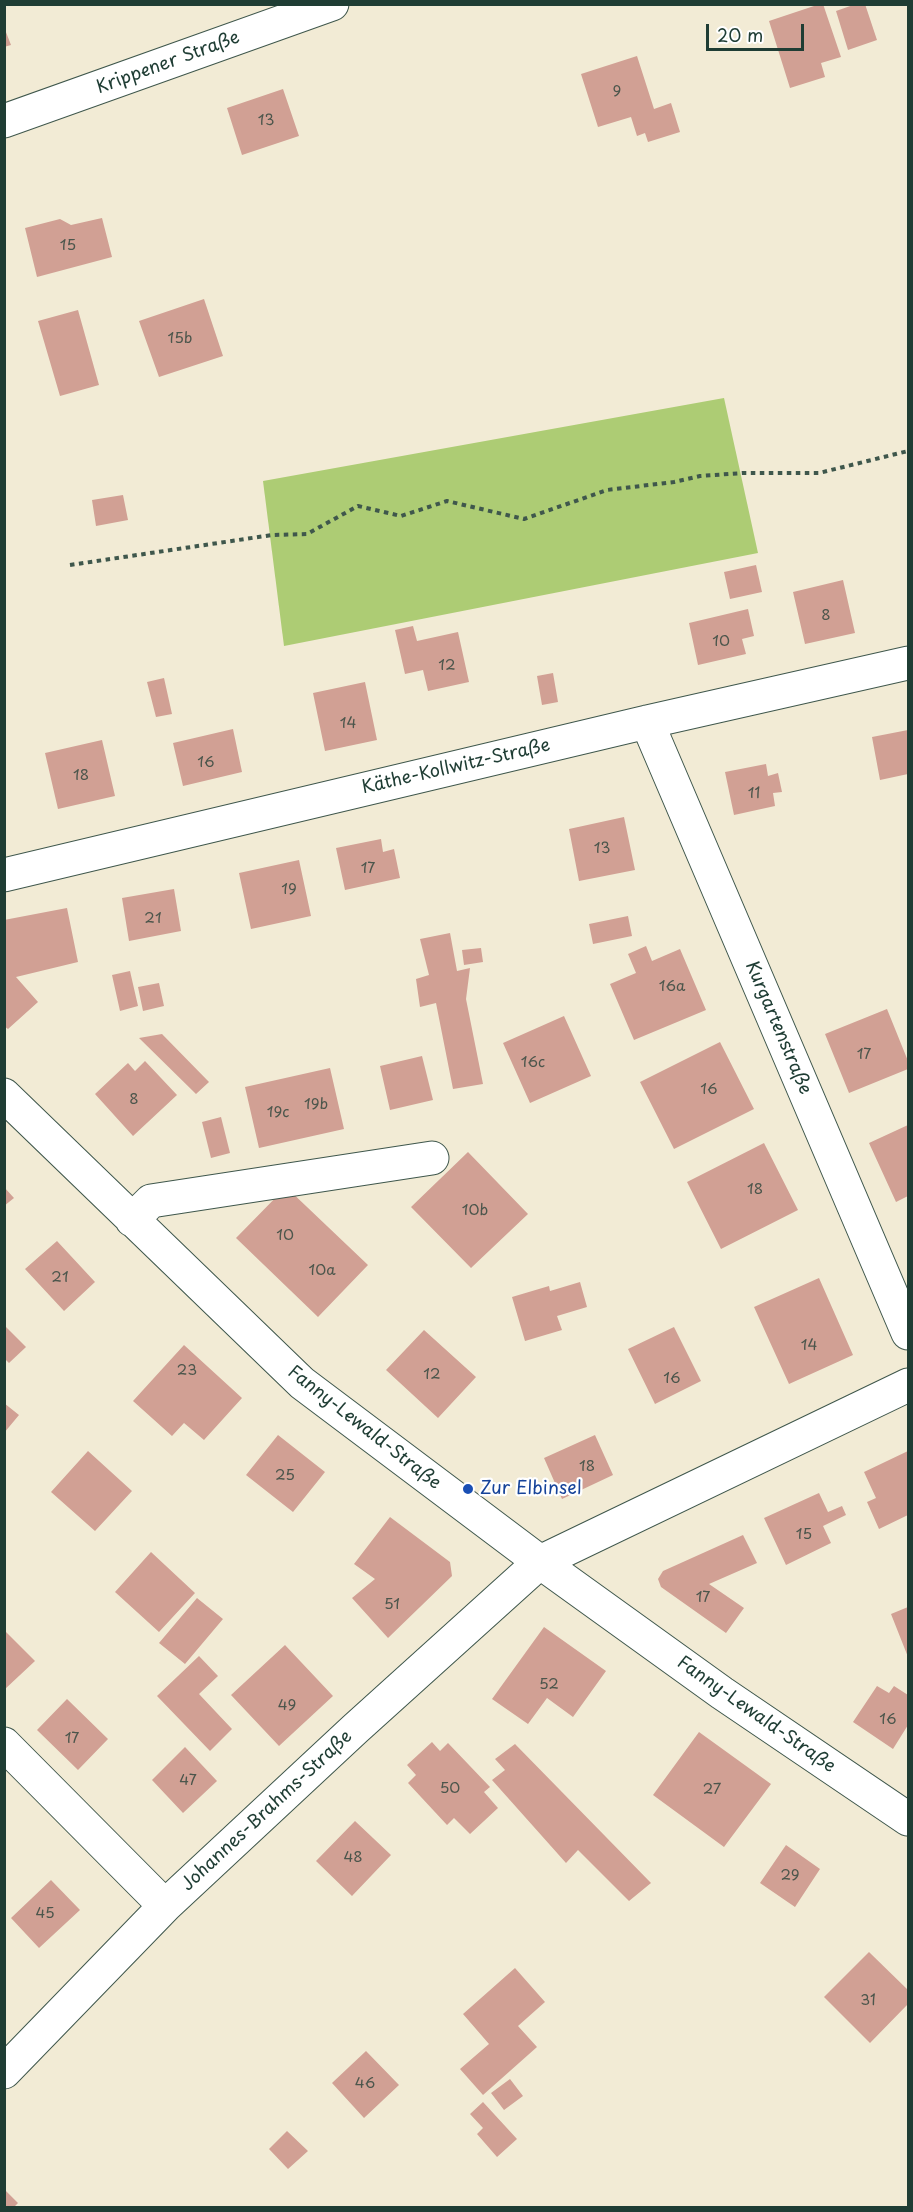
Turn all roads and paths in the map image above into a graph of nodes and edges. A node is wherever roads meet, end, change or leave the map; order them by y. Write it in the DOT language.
graph roads {
  1 [pos="321,6"];
  2 [pos="4,121"];
  3 [pos="909,451"];
  4 [pos="70,565"];
  5 [pos="909,663"];
  6 [pos="646,722"];
  7 [pos="4,875"];
  8 [pos="4,1095"];
  9 [pos="432,1158"];
  10 [pos="132,1221"];
  11 [pos="909,1333"];
  12 [pos="909,1385"];
  13 [pos="540,1562"];
  14 [pos="4,1744"];
  15 [pos="908,1817"];
  16 [pos="165,1906"];
  17 [pos="4,2072"];
  1 -- 2 [label="street, Krippener Straße"];
  3 -- 4 [label="path"];
  5 -- 6 [label="street, Käthe-Kollwitz-Straße"];
  6 -- 7 [label="street, Käthe-Kollwitz-Straße"];
  6 -- 11 [label="street, Kurgartenstraße"];
  8 -- 10 [label="street, Fanny-Lewald-Straße"];
  9 -- 10 [label="street"];
  10 -- 13 [label="street, Fanny-Lewald-Straße"];
  12 -- 13 [label="street"];
  13 -- 15 [label="street, Fanny-Lewald-Straße"];
  13 -- 16 [label="street, Johannes-Brahms-Straße"];
  14 -- 16 [label="street"];
  16 -- 17 [label="street, Johannes-Brahms-Straße"];
}
